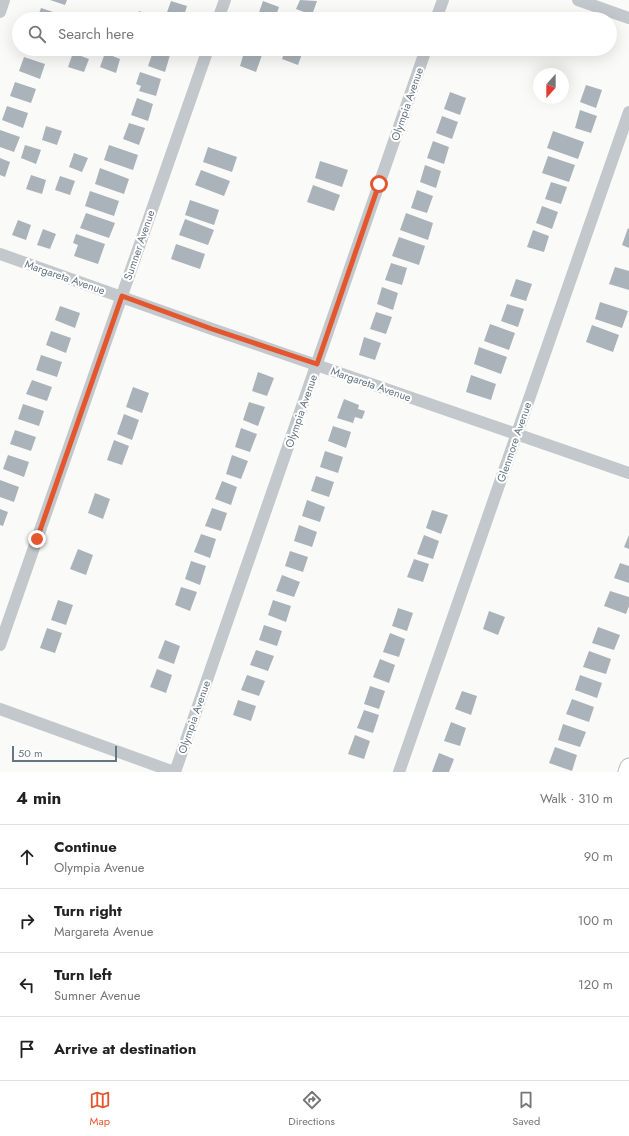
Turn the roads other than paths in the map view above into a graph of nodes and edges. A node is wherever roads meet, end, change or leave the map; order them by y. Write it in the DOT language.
graph roads {
  1 [pos="4,0"];
  2 [pos="225,0"];
  3 [pos="443,0"];
  4 [pos="578,0"];
  5 [pos="0,12"];
  6 [pos="221,12"];
  7 [pos="439,12"];
  8 [pos="612,12"];
  9 [pos="617,14"];
  10 [pos="629,18"];
  11 [pos="206,56"];
  12 [pos="424,56"];
  13 [pos="629,112"];
  14 [pos="0,254"];
  15 [pos="122,296"];
  16 [pos="317,364"];
  17 [pos="517,434"];
  18 [pos="629,473"];
  19 [pos="0,645"];
  20 [pos="0,709"];
  21 [pos="629,767"];
  22 [pos="175,772"];
  23 [pos="399,772"];
  24 [pos="627,772"];
  1 -- 5 [label="street"];
  2 -- 6 [label="street"];
  3 -- 7 [label="street"];
  4 -- 8 [label="street"];
  9 -- 10 [label="street"];
  11 -- 15 [label="street, Sumner Avenue"];
  12 -- 16 [label="street, Olympia Avenue"];
  13 -- 17 [label="street, Glenmore Avenue"];
  14 -- 15 [label="street, Margareta Avenue"];
  15 -- 16 [label="street, Margareta Avenue"];
  15 -- 19 [label="street, Sumner Avenue"];
  16 -- 17 [label="street, Margareta Avenue"];
  16 -- 22 [label="street, Olympia Avenue"];
  17 -- 18 [label="street, Margareta Avenue"];
  17 -- 23 [label="street, Glenmore Avenue"];
  20 -- 22 [label="street"];
  21 -- 24 [label="main road"];
}
